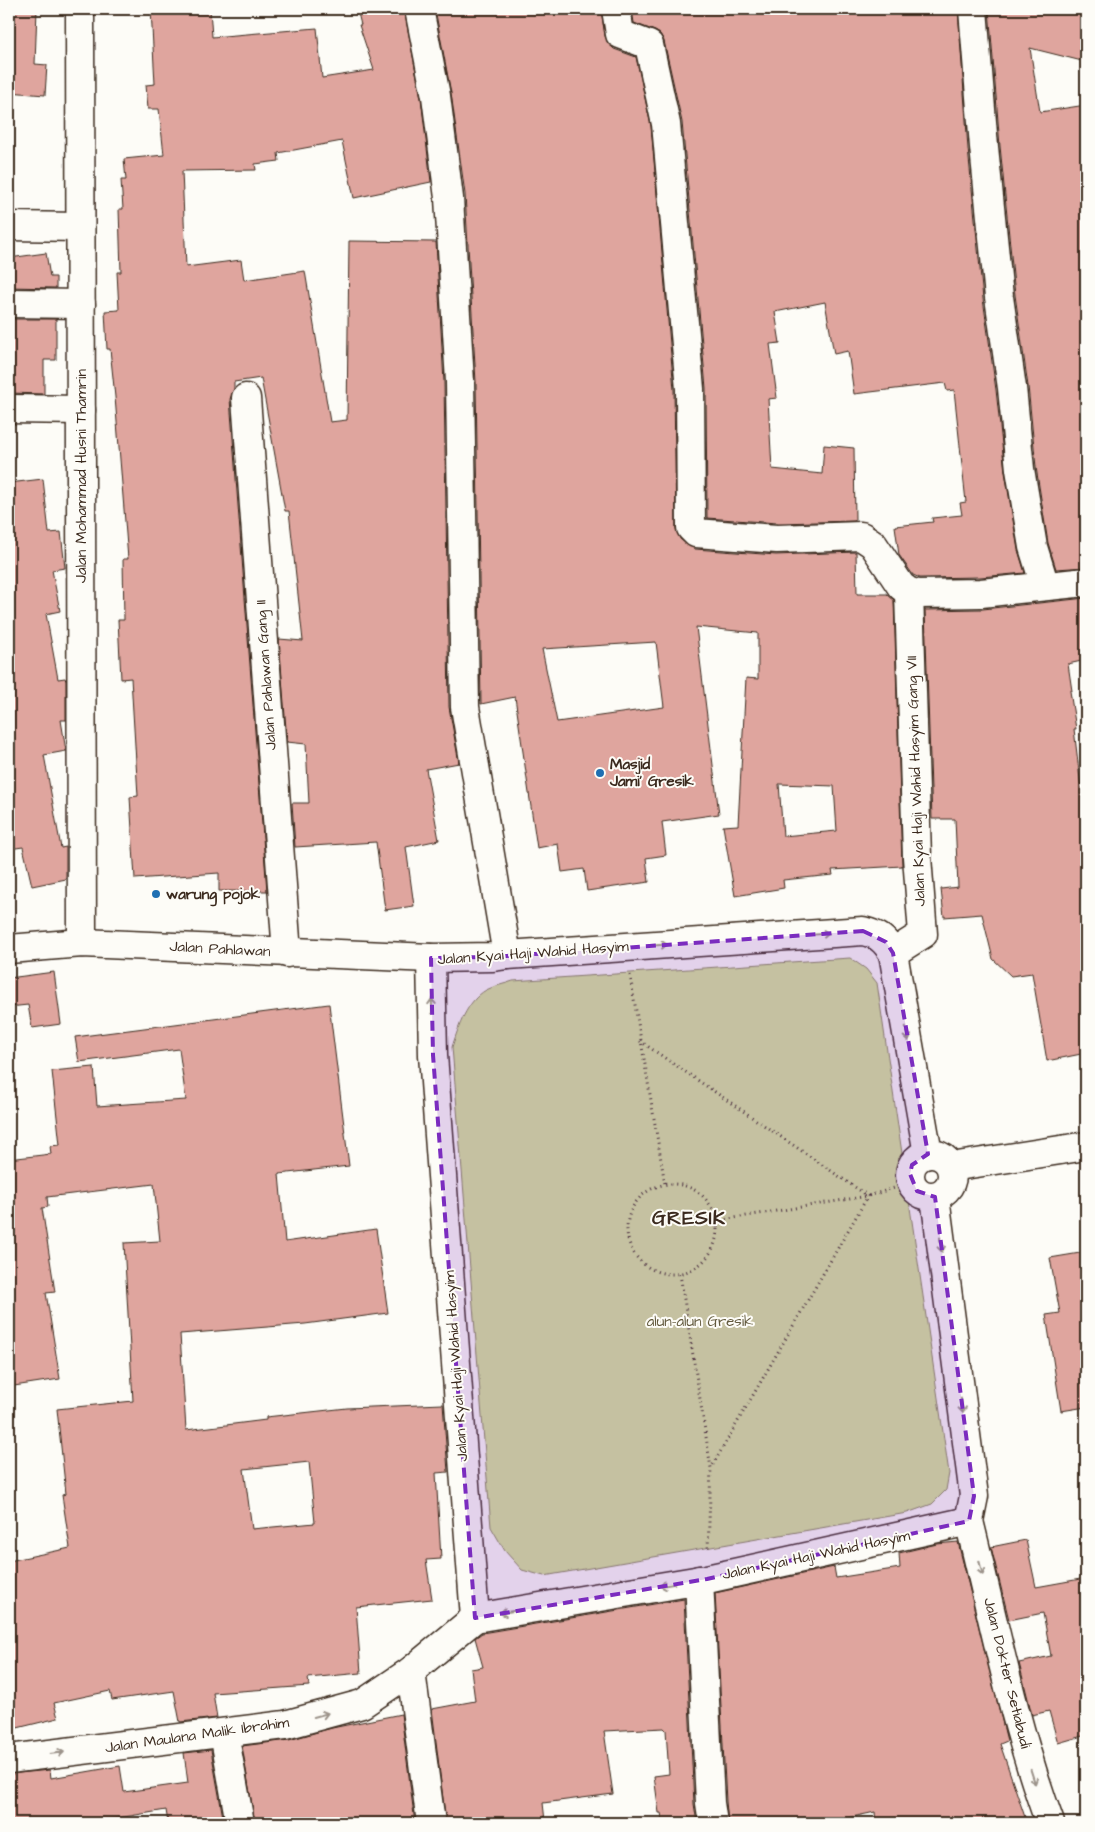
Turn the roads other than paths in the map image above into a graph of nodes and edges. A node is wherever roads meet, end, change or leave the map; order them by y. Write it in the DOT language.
graph roads {
  1 [pos="80,9"];
  2 [pos="419,9"];
  3 [pos="616,9"];
  4 [pos="973,9"];
  5 [pos="9,226"];
  6 [pos="80,227"];
  7 [pos="9,303"];
  8 [pos="81,304"];
  9 [pos="246,398"];
  10 [pos="9,409"];
  11 [pos="81,410"];
  12 [pos="1086,582"];
  13 [pos="1045,586"];
  14 [pos="909,592"];
  15 [pos="82,943"];
  16 [pos="9,949"];
  17 [pos="287,953"];
  18 [pos="893,953"];
  19 [pos="507,955"];
  20 [pos="432,958"];
  21 [pos="1086,1146"];
  22 [pos="928,1154"];
  23 [pos="951,1167"];
  24 [pos="935,1197"];
  25 [pos="970,1521"];
  26 [pos="703,1579"];
  27 [pos="475,1618"];
  28 [pos="411,1670"];
  29 [pos="224,1732"];
  30 [pos="9,1759"];
  31 [pos="240,1823"];
  32 [pos="431,1823"];
  33 [pos="713,1823"];
  34 [pos="1050,1823"];
  1 -- 6 [label="street, Jalan Mohammad Husni Thamrin"];
  2 -- 19 [label="street"];
  3 -- 14 [label="street"];
  4 -- 13 [label="street"];
  5 -- 6 [label="street"];
  6 -- 8 [label="street, Jalan Mohammad Husni Thamrin"];
  7 -- 8 [label="street"];
  8 -- 11 [label="street, Jalan Mohammad Husni Thamrin"];
  9 -- 17 [label="street, Jalan Pahlawan Gang II"];
  10 -- 11 [label="street"];
  11 -- 15 [label="street, Jalan Mohammad Husni Thamrin"];
  12 -- 13 [label="street"];
  13 -- 14 [label="street"];
  14 -- 18 [label="street, Jalan Kyai Haji Wahid Hasyim Gang VII"];
  15 -- 16 [label="street, Jalan Pahlawan"];
  15 -- 17 [label="street, Jalan Pahlawan"];
  17 -- 20 [label="street, Jalan Pahlawan"];
  19 -- 18 [label="street, Jalan Kyai Haji Wahid Hasyim, one-way"];
  18 -- 22 [label="street, one-way"];
  19 -- 20 [label="street, Jalan Kyai Haji Wahid Hasyim"];
  27 -- 20 [label="street, Jalan Kyai Haji Wahid Hasyim, one-way"];
  21 -- 23 [label="street"];
  22 -- 23 [label="street"];
  22 -- 24 [label="street"];
  23 -- 24 [label="street"];
  24 -- 25 [label="street, one-way"];
  25 -- 26 [label="street, Jalan Kyai Haji Wahid Hasyim"];
  25 -- 34 [label="street, Jalan Dokter Setiabudi, one-way"];
  26 -- 27 [label="street, Jalan Kyai Haji Wahid Hasyim, one-way"];
  26 -- 33 [label="street"];
  27 -- 28 [label="street, Jalan Maulana Malik Ibrahim"];
  29 -- 28 [label="street, Jalan Maulana Malik Ibrahim, one-way"];
  28 -- 32 [label="street"];
  30 -- 29 [label="street, Jalan Maulana Malik Ibrahim, one-way"];
  29 -- 31 [label="street"];
}
